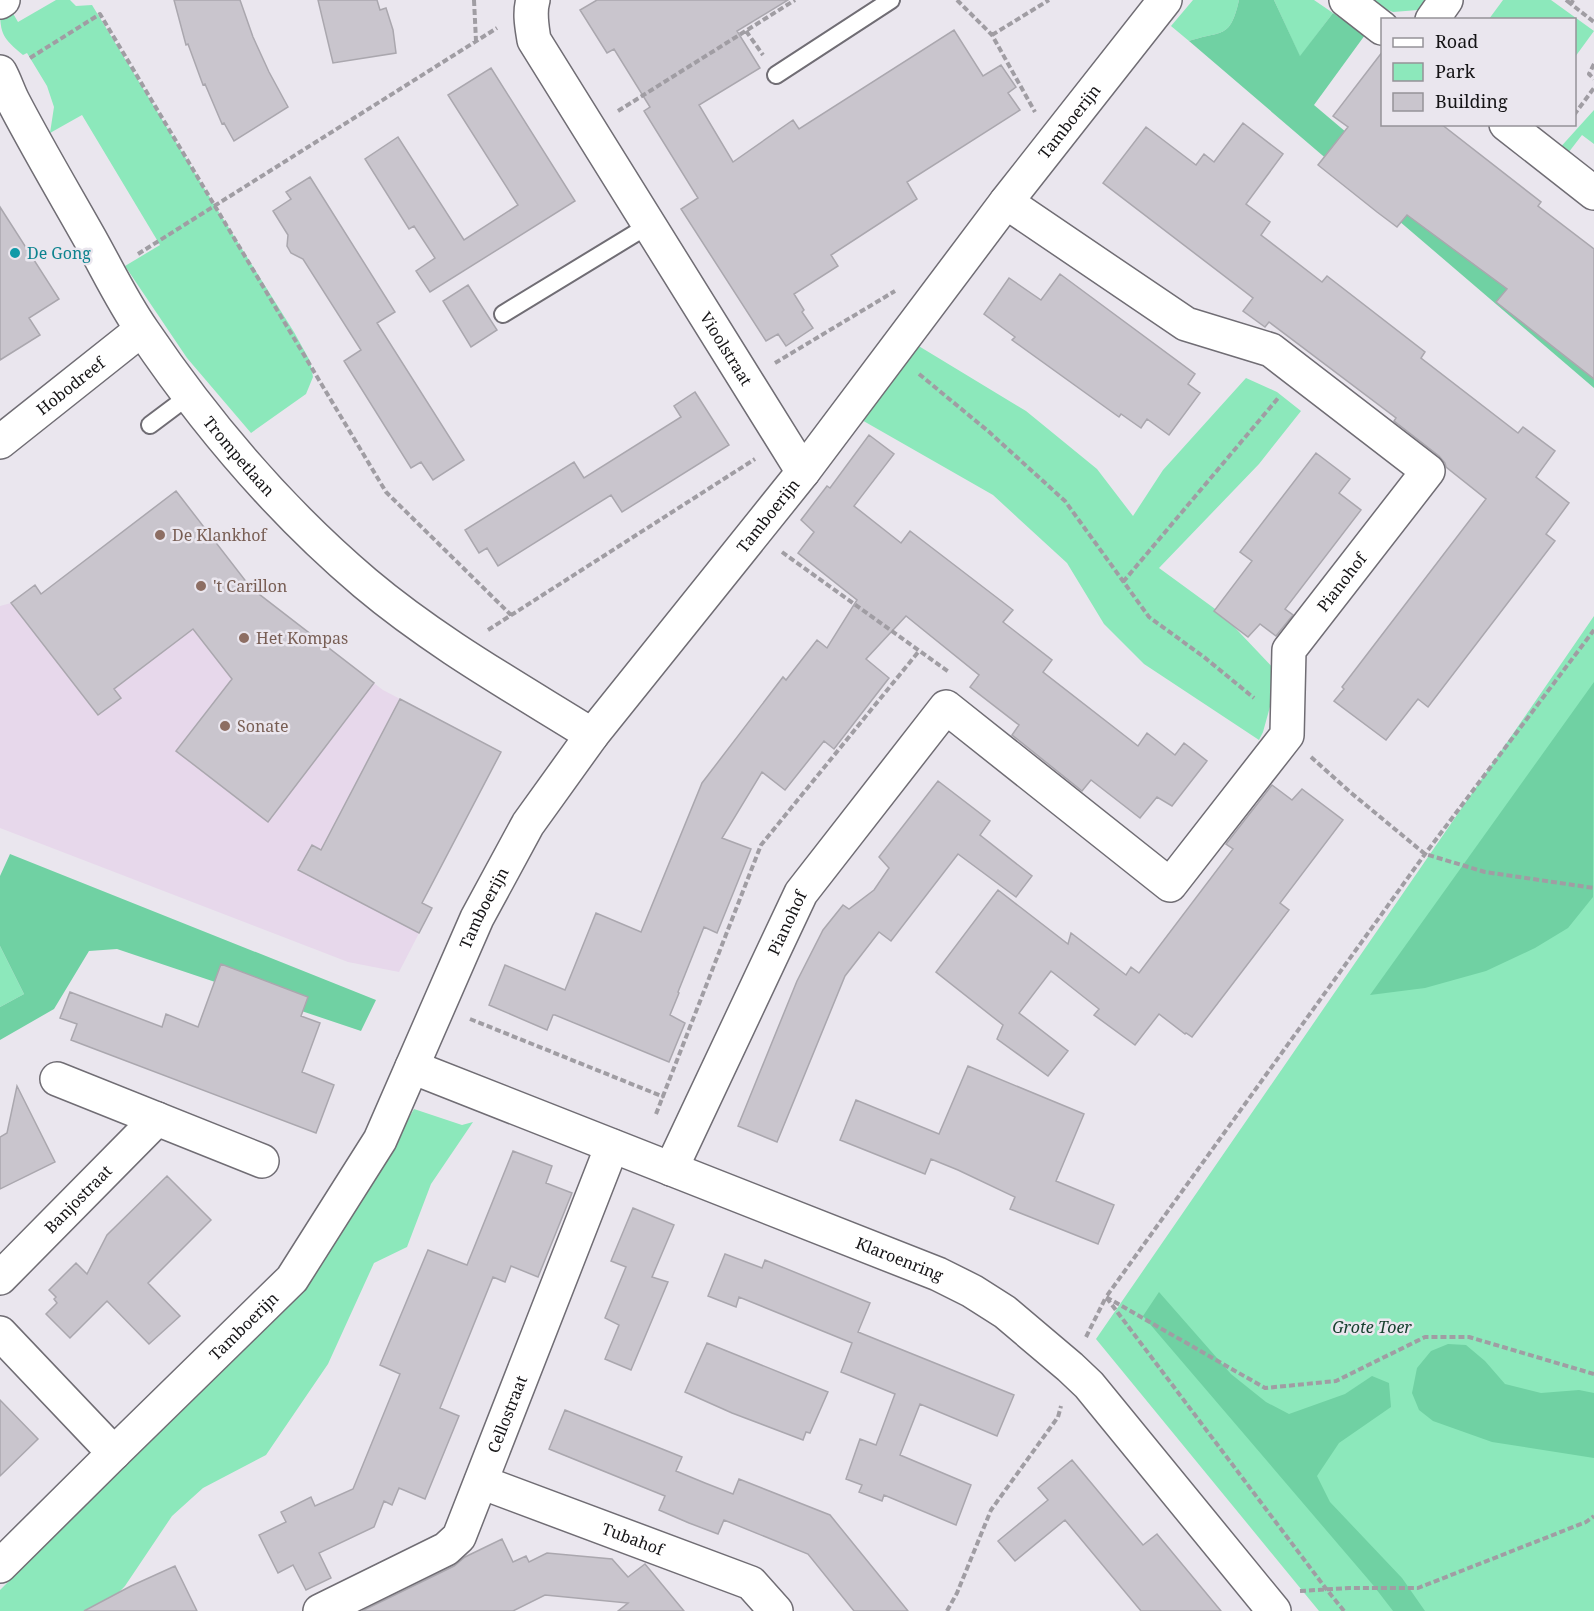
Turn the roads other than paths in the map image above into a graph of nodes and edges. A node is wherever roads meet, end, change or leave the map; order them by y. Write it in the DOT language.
graph roads {
  1 [pos="891,0"];
  2 [pos="1165,0"];
  3 [pos="1346,0"];
  4 [pos="1446,0"];
  5 [pos="532,4"];
  6 [pos="1433,18"];
  7 [pos="1381,26"];
  8 [pos="1,73"];
  9 [pos="776,75"];
  10 [pos="1509,126"];
  11 [pos="1594,193"];
  12 [pos="1006,202"];
  13 [pos="649,225"];
  14 [pos="503,315"];
  15 [pos="141,330"];
  16 [pos="189,395"];
  17 [pos="150,425"];
  18 [pos="0,442"];
  19 [pos="803,472"];
  20 [pos="592,735"];
  21 [pos="412,1067"];
  22 [pos="57,1079"];
  23 [pos="157,1119"];
  24 [pos="612,1146"];
  25 [pos="262,1161"];
  26 [pos="670,1169"];
  27 [pos="0,1278"];
  28 [pos="0,1333"];
  29 [pos="114,1453"];
  30 [pos="481,1482"];
  31 [pos="0,1566"];
  32 [pos="1267,1602"];
  33 [pos="320,1611"];
  34 [pos="776,1611"];
  1 -- 9 [label="lane"];
  2 -- 12 [label="street, Tamboerijn"];
  3 -- 7 [label="street"];
  4 -- 6 [label="street"];
  5 -- 13 [label="street, Vioolstraat"];
  8 -- 15 [label="street, Trompetlaan"];
  10 -- 11 [label="street"];
  12 -- 19 [label="street, Tamboerijn"];
  12 -- 26 [label="street, Pianohof"];
  13 -- 14 [label="lane"];
  13 -- 19 [label="street, Vioolstraat"];
  15 -- 16 [label="street, Trompetlaan"];
  15 -- 18 [label="street, Hobodreef"];
  16 -- 17 [label="lane"];
  16 -- 20 [label="street, Trompetlaan"];
  19 -- 20 [label="street, Tamboerijn"];
  20 -- 21 [label="street, Tamboerijn"];
  21 -- 24 [label="street, Klaroenring"];
  21 -- 29 [label="street, Tamboerijn"];
  22 -- 23 [label="street"];
  23 -- 25 [label="street"];
  23 -- 27 [label="street, Banjostraat"];
  24 -- 26 [label="street, Klaroenring"];
  24 -- 30 [label="street, Cellostraat"];
  26 -- 32 [label="street, Klaroenring"];
  28 -- 29 [label="street"];
  29 -- 31 [label="street, Tamboerijn"];
  30 -- 33 [label="street, Cellostraat"];
  30 -- 34 [label="street, Tubahof"];
}
